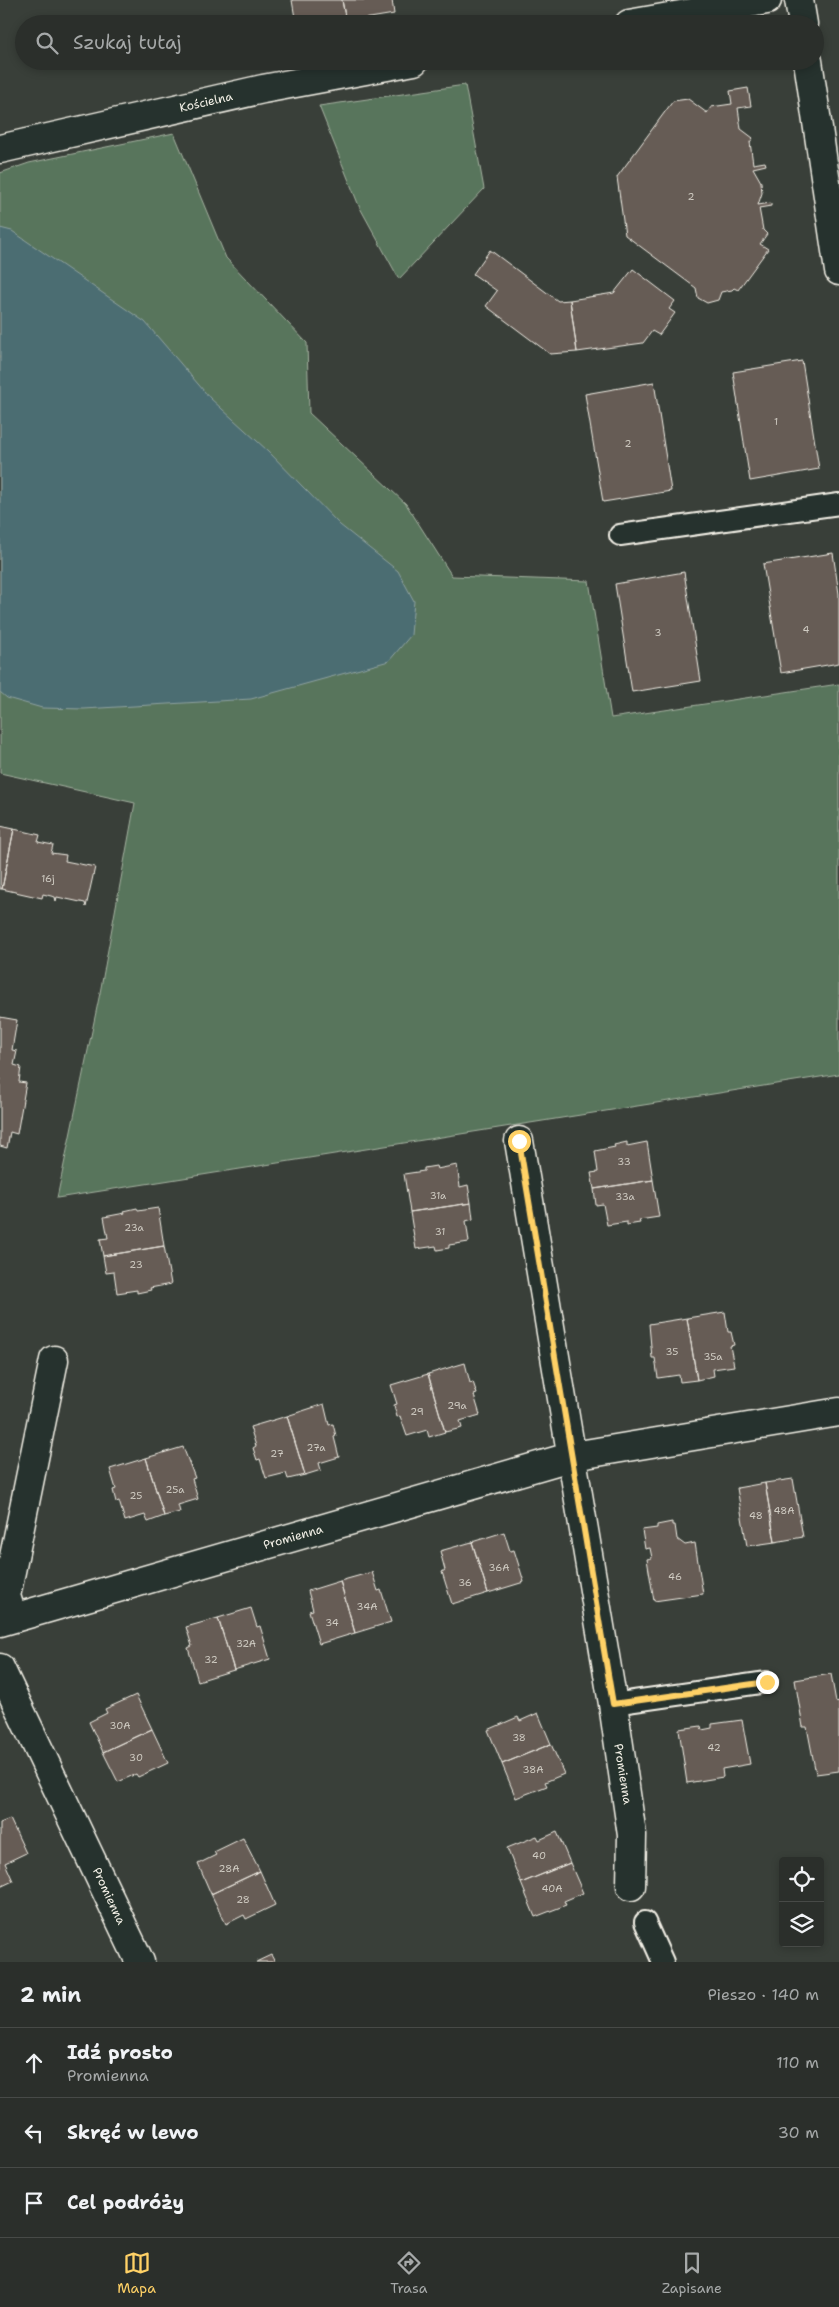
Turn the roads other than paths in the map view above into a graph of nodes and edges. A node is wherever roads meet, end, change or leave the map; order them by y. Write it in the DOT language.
graph roads {
  1 [pos="767,0"];
  2 [pos="799,0"];
  3 [pos="681,15"];
  4 [pos="802,15"];
  5 [pos="365,70"];
  6 [pos="809,70"];
  7 [pos="0,149"];
  8 [pos="839,271"];
  9 [pos="839,504"];
  10 [pos="620,535"];
  11 [pos="519,1141"];
  12 [pos="54,1360"];
  13 [pos="839,1412"];
  14 [pos="573,1456"];
  15 [pos="6,1620"];
  16 [pos="0,1668"];
  17 [pos="767,1682"];
  18 [pos="613,1704"];
  19 [pos="631,1886"];
  20 [pos="646,1922"];
  21 [pos="140,1962"];
  22 [pos="663,1962"];
  1 -- 3 [label="street"];
  2 -- 4 [label="street"];
  5 -- 7 [label="street, Kościelna"];
  6 -- 8 [label="street"];
  9 -- 10 [label="lane"];
  11 -- 14 [label="street, Promienna"];
  12 -- 15 [label="street, Promienna"];
  13 -- 14 [label="street, Promienna"];
  14 -- 15 [label="street, Promienna"];
  14 -- 18 [label="street, Promienna"];
  16 -- 21 [label="street, Promienna"];
  17 -- 18 [label="lane"];
  18 -- 19 [label="street, Promienna"];
  20 -- 22 [label="lane"];
}
